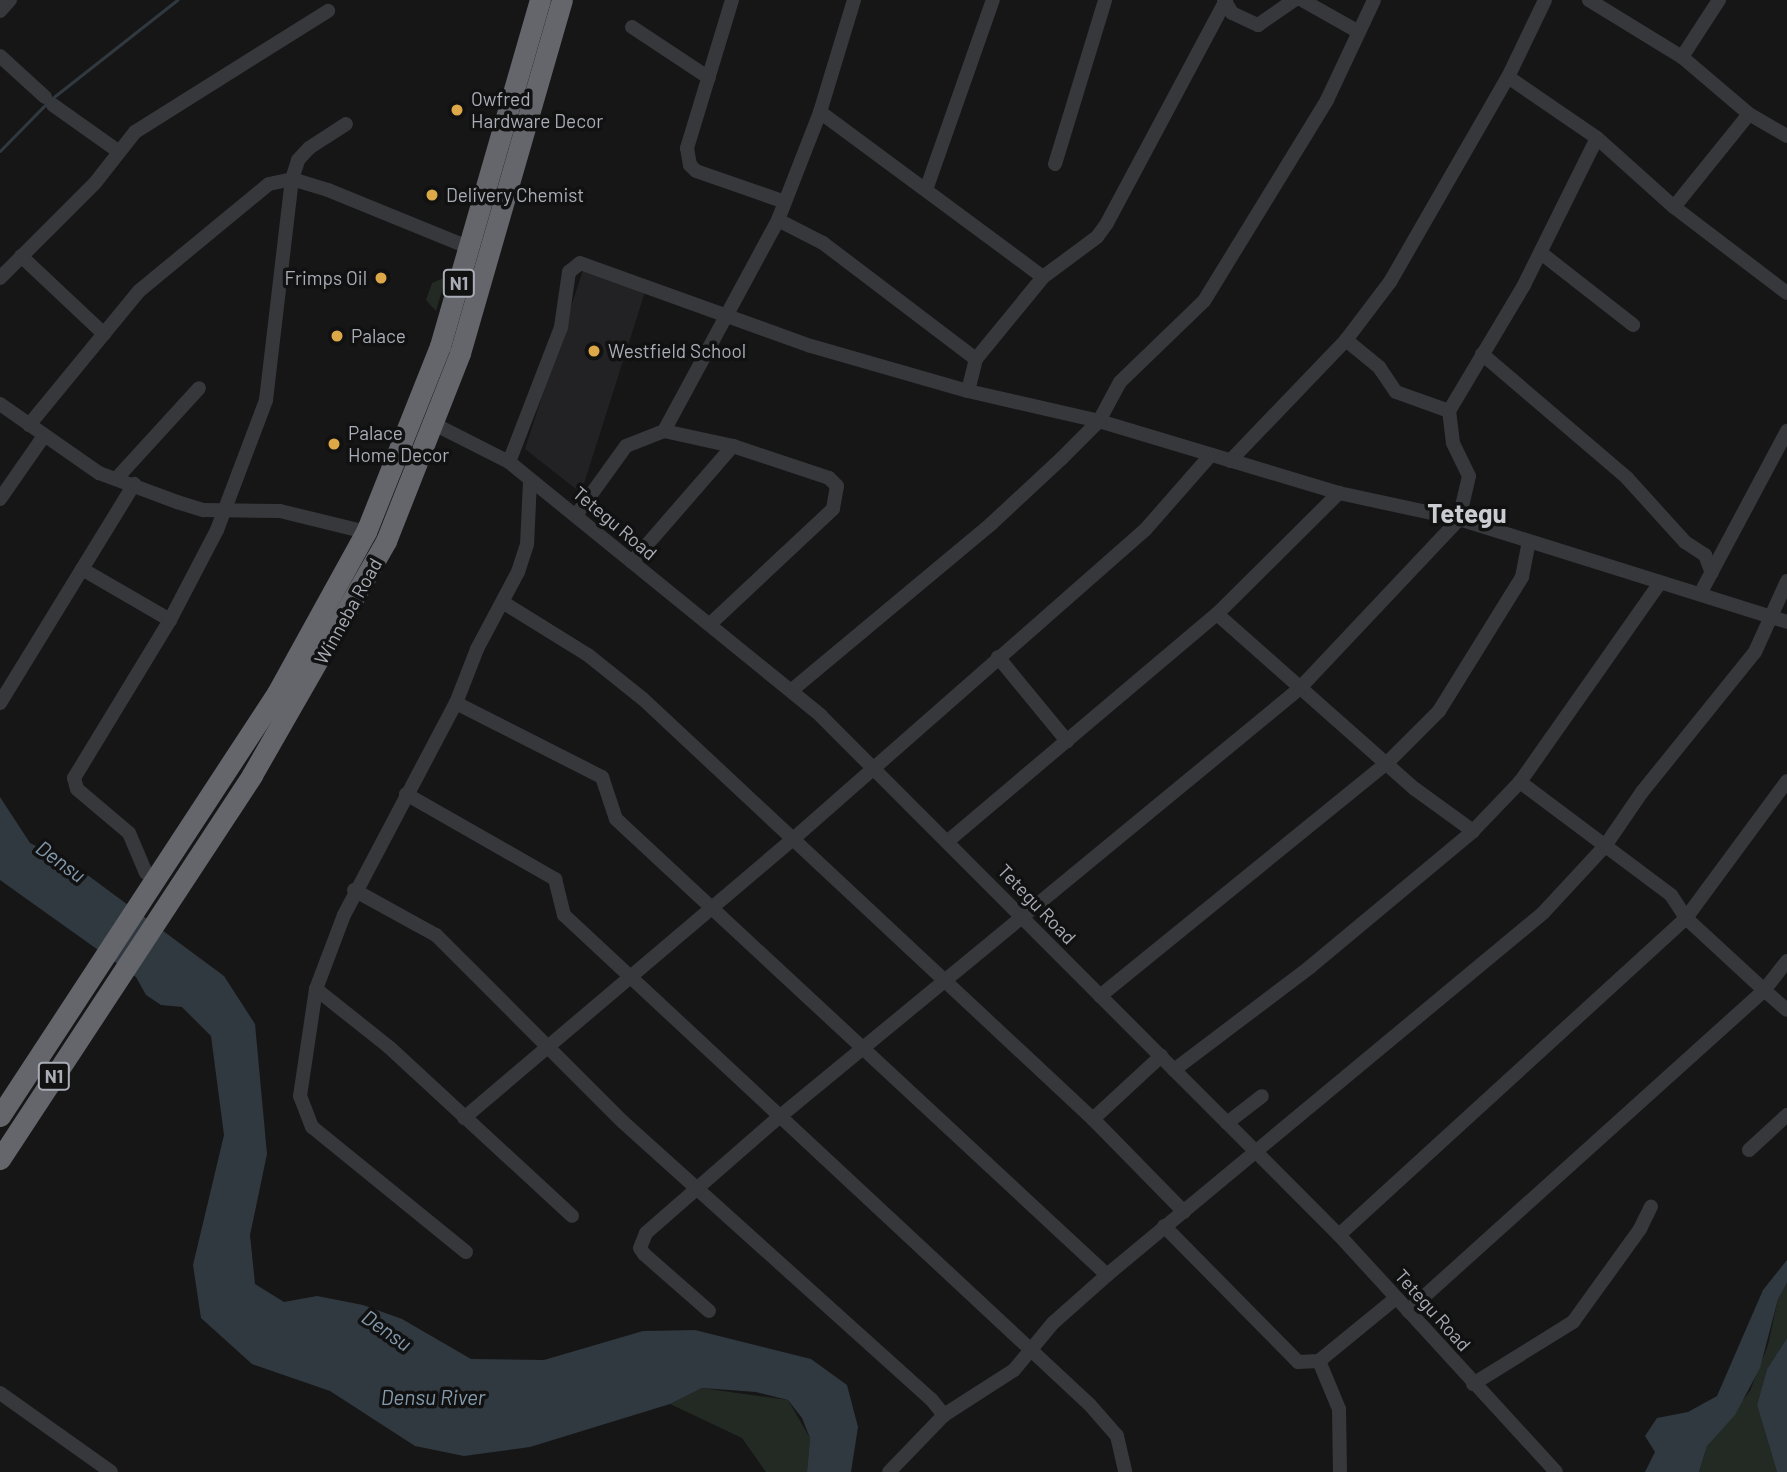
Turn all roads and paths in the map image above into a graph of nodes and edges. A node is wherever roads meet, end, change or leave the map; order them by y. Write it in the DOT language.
graph roads {
  1 [pos="10,0"];
  2 [pos="540,0"];
  3 [pos="562,0"];
  4 [pos="732,0"];
  5 [pos="854,0"];
  6 [pos="993,0"];
  7 [pos="1105,0"];
  8 [pos="1225,0"];
  9 [pos="1294,0"];
  10 [pos="1302,0"];
  11 [pos="1374,0"];
  12 [pos="1545,0"];
  13 [pos="1589,0"];
  14 [pos="1719,0"];
  15 [pos="0,11"];
  16 [pos="328,11"];
  17 [pos="632,27"];
  18 [pos="1359,32"];
  19 [pos="0,56"];
  20 [pos="1682,57"];
  21 [pos="1508,77"];
  22 [pos="709,78"];
  23 [pos="821,112"];
  24 [pos="1749,114"];
  25 [pos="346,124"];
  26 [pos="1787,136"];
  27 [pos="1597,138"];
  28 [pos="118,151"];
  29 [pos="1055,164"];
  30 [pos="292,179"];
  31 [pos="927,187"];
  32 [pos="785,202"];
  33 [pos="1674,207"];
  34 [pos="778,220"];
  35 [pos="470,248"];
  36 [pos="1541,253"];
  37 [pos="21,256"];
  38 [pos="1043,277"];
  39 [pos="0,278"];
  40 [pos="1787,293"];
  41 [pos="729,316"];
  42 [pos="1633,325"];
  43 [pos="104,334"];
  44 [pos="1346,340"];
  45 [pos="1482,354"];
  46 [pos="976,359"];
  47 [pos="199,388"];
  48 [pos="968,390"];
  49 [pos="0,404"];
  50 [pos="1449,411"];
  51 [pos="1099,421"];
  52 [pos="29,425"];
  53 [pos="436,425"];
  54 [pos="664,430"];
  55 [pos="1787,431"];
  56 [pos="44,436"];
  57 [pos="733,446"];
  58 [pos="1209,457"];
  59 [pos="1230,461"];
  60 [pos="509,462"];
  61 [pos="116,480"];
  62 [pos="530,481"];
  63 [pos="134,484"];
  64 [pos="1339,493"];
  65 [pos="0,499"];
  66 [pos="223,510"];
  67 [pos="576,514"];
  68 [pos="1459,519"];
  69 [pos="366,532"];
  70 [pos="1529,542"];
  71 [pos="632,562"];
  72 [pos="82,569"];
  73 [pos="1712,573"];
  74 [pos="1787,581"];
  75 [pos="1659,584"];
  76 [pos="1700,594"];
  77 [pos="504,603"];
  78 [pos="1217,614"];
  79 [pos="1769,617"];
  80 [pos="170,620"];
  81 [pos="1787,622"];
  82 [pos="710,624"];
  83 [pos="998,657"];
  84 [pos="1299,689"];
  85 [pos="792,690"];
  86 [pos="456,702"];
  87 [pos="0,703"];
  88 [pos="1067,741"];
  89 [pos="1388,762"];
  90 [pos="872,766"];
  91 [pos="1787,781"];
  92 [pos="1520,782"];
  93 [pos="406,794"];
  94 [pos="1473,831"];
  95 [pos="792,840"];
  96 [pos="948,841"];
  97 [pos="1605,846"];
  98 [pos="146,884"];
  99 [pos="354,890"];
  100 [pos="708,909"];
  101 [pos="1021,916"];
  102 [pos="1686,918"];
  103 [pos="1787,961"];
  104 [pos="631,977"];
  105 [pos="946,982"];
  106 [pos="316,989"];
  107 [pos="1763,990"];
  108 [pos="1100,996"];
  109 [pos="1787,1010"];
  110 [pos="548,1044"];
  111 [pos="861,1049"];
  112 [pos="1161,1056"];
  113 [pos="1174,1070"];
  114 [pos="1262,1096"];
  115 [pos="1787,1115"];
  116 [pos="0,1116"];
  117 [pos="464,1118"];
  118 [pos="778,1118"];
  119 [pos="1093,1119"];
  120 [pos="1227,1123"];
  121 [pos="1749,1150"];
  122 [pos="1256,1153"];
  123 [pos="0,1159"];
  124 [pos="697,1186"];
  125 [pos="1651,1206"];
  126 [pos="1184,1212"];
  127 [pos="572,1216"];
  128 [pos="1164,1226"];
  129 [pos="1339,1235"];
  130 [pos="466,1252"];
  131 [pos="1107,1275"];
  132 [pos="1396,1298"];
  133 [pos="709,1311"];
  134 [pos="1408,1311"];
  135 [pos="1029,1352"];
  136 [pos="1318,1361"];
  137 [pos="1473,1384"];
  138 [pos="0,1393"];
  139 [pos="944,1415"];
  140 [pos="111,1472"];
  141 [pos="889,1472"];
  142 [pos="1125,1472"];
  143 [pos="1340,1472"];
  144 [pos="1556,1472"];
  1 -- 15 [label="street"];
  2 -- 35 [label="highway, Winneba Road / N1"];
  3 -- 53 [label="highway, Winneba Road / N1"];
  4 -- 22 [label="street"];
  5 -- 23 [label="street"];
  6 -- 31 [label="street"];
  7 -- 29 [label="street"];
  8 -- 9 [label="street"];
  8 -- 38 [label="street"];
  10 -- 18 [label="street"];
  11 -- 18 [label="street"];
  12 -- 21 [label="street"];
  13 -- 20 [label="street"];
  14 -- 20 [label="street"];
  16 -- 28 [label="street"];
  17 -- 22 [label="street"];
  18 -- 51 [label="street"];
  19 -- 28 [label="street"];
  20 -- 24 [label="street"];
  21 -- 27 [label="street"];
  21 -- 44 [label="street"];
  22 -- 32 [label="street"];
  23 -- 31 [label="street"];
  23 -- 32 [label="street"];
  24 -- 26 [label="street"];
  24 -- 33 [label="street"];
  25 -- 30 [label="street"];
  27 -- 33 [label="street"];
  27 -- 36 [label="street"];
  28 -- 37 [label="street"];
  30 -- 35 [label="street"];
  30 -- 43 [label="street"];
  30 -- 66 [label="street"];
  31 -- 38 [label="street"];
  32 -- 34 [label="street"];
  33 -- 40 [label="street"];
  34 -- 41 [label="street"];
  34 -- 46 [label="street"];
  35 -- 69 [label="highway, Winneba Road / N1"];
  36 -- 42 [label="street"];
  36 -- 45 [label="street"];
  37 -- 39 [label="street"];
  37 -- 43 [label="street"];
  38 -- 46 [label="street"];
  41 -- 48 [label="street"];
  41 -- 54 [label="street"];
  41 -- 60 [label="street"];
  43 -- 52 [label="street"];
  44 -- 50 [label="street"];
  44 -- 59 [label="street"];
  45 -- 50 [label="street"];
  45 -- 73 [label="street"];
  46 -- 48 [label="street"];
  47 -- 61 [label="street"];
  48 -- 51 [label="street"];
  49 -- 52 [label="street"];
  50 -- 68 [label="street"];
  51 -- 58 [label="street"];
  51 -- 85 [label="street"];
  52 -- 56 [label="street"];
  53 -- 60 [label="street, Tetegu Road"];
  53 -- 123 [label="highway, Winneba Road / N1"];
  54 -- 57 [label="street"];
  54 -- 67 [label="street"];
  55 -- 73 [label="street"];
  56 -- 61 [label="street"];
  56 -- 65 [label="street"];
  57 -- 71 [label="street"];
  57 -- 82 [label="street"];
  58 -- 59 [label="street"];
  58 -- 83 [label="street"];
  59 -- 64 [label="street"];
  60 -- 62 [label="street, Tetegu Road"];
  61 -- 63 [label="street"];
  62 -- 67 [label="street, Tetegu Road"];
  62 -- 77 [label="street"];
  63 -- 66 [label="street"];
  63 -- 72 [label="street"];
  64 -- 68 [label="street"];
  64 -- 78 [label="street"];
  66 -- 69 [label="street"];
  66 -- 80 [label="street"];
  67 -- 71 [label="street, Tetegu Road"];
  68 -- 70 [label="street"];
  68 -- 84 [label="street"];
  69 -- 98 [label="highway, Winneba Road / N1"];
  70 -- 75 [label="street"];
  70 -- 89 [label="street"];
  71 -- 82 [label="street, Tetegu Road"];
  72 -- 80 [label="street"];
  72 -- 87 [label="street"];
  73 -- 76 [label="street"];
  74 -- 79 [label="street"];
  75 -- 76 [label="street"];
  75 -- 92 [label="street"];
  76 -- 79 [label="street"];
  77 -- 86 [label="street"];
  77 -- 95 [label="street"];
  78 -- 84 [label="street"];
  78 -- 88 [label="street"];
  79 -- 81 [label="street"];
  79 -- 97 [label="street"];
  80 -- 98 [label="street"];
  82 -- 85 [label="street, Tetegu Road"];
  83 -- 88 [label="street"];
  83 -- 90 [label="street"];
  84 -- 89 [label="street"];
  84 -- 101 [label="street"];
  85 -- 90 [label="street, Tetegu Road"];
  86 -- 93 [label="street"];
  86 -- 100 [label="street"];
  88 -- 96 [label="street"];
  89 -- 94 [label="street"];
  89 -- 108 [label="street"];
  90 -- 95 [label="street"];
  90 -- 96 [label="street, Tetegu Road"];
  91 -- 102 [label="street"];
  92 -- 94 [label="street"];
  92 -- 97 [label="street"];
  93 -- 99 [label="street"];
  93 -- 104 [label="street"];
  94 -- 113 [label="street"];
  95 -- 100 [label="street"];
  95 -- 105 [label="street"];
  96 -- 101 [label="street, Tetegu Road"];
  97 -- 102 [label="street"];
  97 -- 122 [label="street"];
  98 -- 116 [label="highway, Winneba Road / N1"];
  99 -- 106 [label="street"];
  99 -- 110 [label="street"];
  100 -- 104 [label="street"];
  100 -- 111 [label="street"];
  101 -- 105 [label="street"];
  101 -- 108 [label="street, Tetegu Road"];
  102 -- 107 [label="street"];
  102 -- 129 [label="street"];
  103 -- 107 [label="street"];
  104 -- 110 [label="street"];
  104 -- 118 [label="street"];
  105 -- 111 [label="street"];
  105 -- 119 [label="street"];
  106 -- 117 [label="street"];
  106 -- 130 [label="street"];
  107 -- 109 [label="street"];
  107 -- 134 [label="street"];
  108 -- 112 [label="street, Tetegu Road"];
  110 -- 117 [label="street"];
  110 -- 124 [label="street"];
  111 -- 118 [label="street"];
  111 -- 131 [label="street"];
  112 -- 113 [label="street, Tetegu Road"];
  112 -- 119 [label="street"];
  113 -- 120 [label="street, Tetegu Road"];
  114 -- 120 [label="street"];
  115 -- 121 [label="street"];
  117 -- 127 [label="street"];
  118 -- 124 [label="street"];
  118 -- 135 [label="street"];
  119 -- 126 [label="street"];
  120 -- 122 [label="street, Tetegu Road"];
  122 -- 126 [label="street"];
  122 -- 129 [label="street, Tetegu Road"];
  124 -- 133 [label="street"];
  124 -- 139 [label="street"];
  125 -- 137 [label="street"];
  126 -- 128 [label="street"];
  128 -- 131 [label="street"];
  128 -- 136 [label="street"];
  129 -- 132 [label="street, Tetegu Road"];
  131 -- 135 [label="street"];
  132 -- 134 [label="street, Tetegu Road"];
  132 -- 136 [label="street"];
  134 -- 137 [label="street, Tetegu Road"];
  135 -- 139 [label="street"];
  135 -- 142 [label="street"];
  136 -- 143 [label="street"];
  137 -- 144 [label="street, Tetegu Road"];
  138 -- 140 [label="street"];
  139 -- 141 [label="street"];
}
